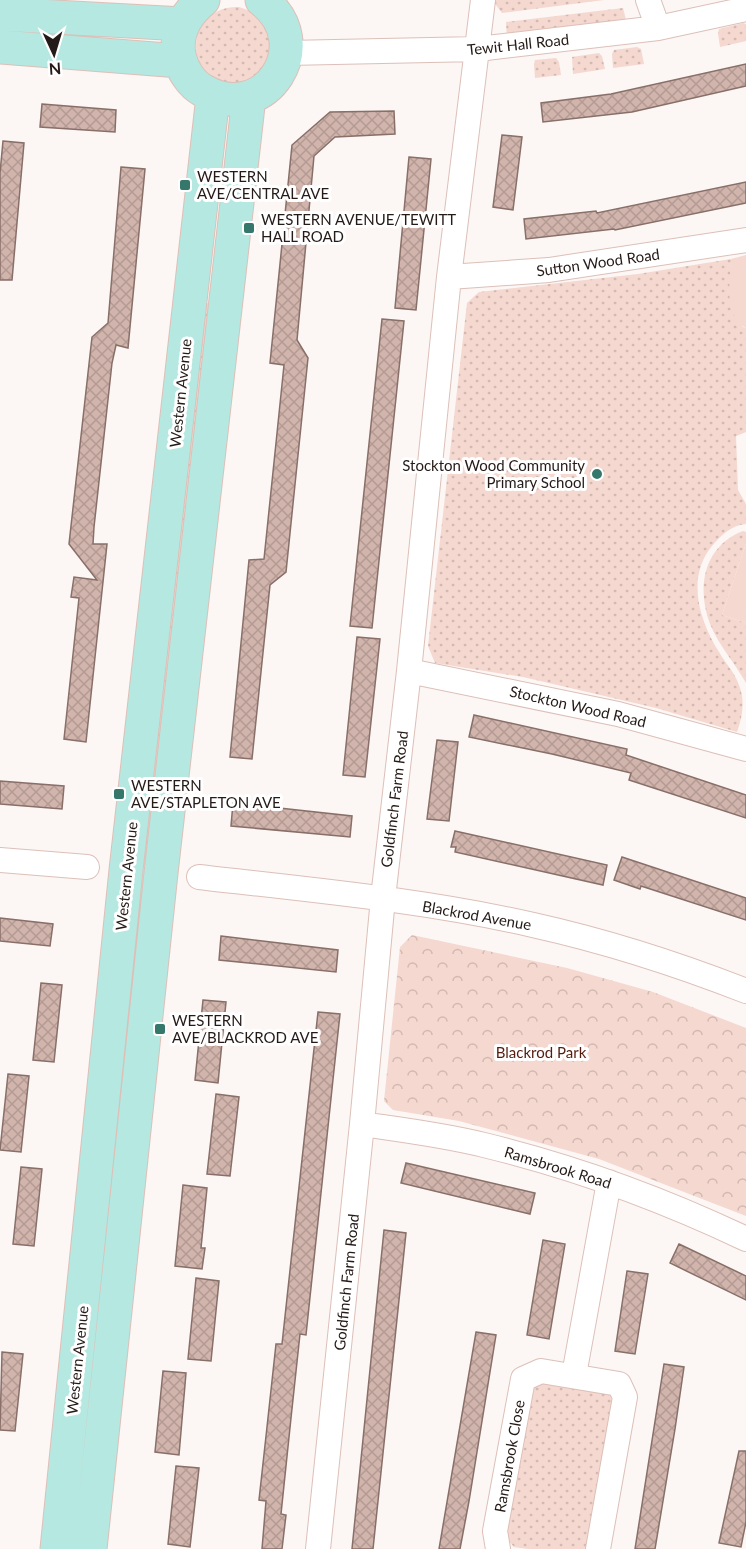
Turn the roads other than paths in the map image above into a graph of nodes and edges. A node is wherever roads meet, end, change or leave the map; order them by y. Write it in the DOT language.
graph roads {
  1 [pos="262,0"];
  2 [pos="483,0"];
  3 [pos="648,0"];
  4 [pos="746,9"];
  5 [pos="193,12"];
  6 [pos="0,14"];
  7 [pos="658,28"];
  8 [pos="0,46"];
  9 [pos="478,50"];
  10 [pos="287,53"];
  11 [pos="180,62"];
  12 [pos="213,96"];
  13 [pos="249,97"];
  14 [pos="746,240"];
  15 [pos="449,277"];
  16 [pos="409,671"];
  17 [pos="746,749"];
  18 [pos="0,860"];
  19 [pos="87,867"];
  20 [pos="200,877"];
  21 [pos="383,898"];
  22 [pos="746,991"];
  23 [pos="362,1124"];
  24 [pos="609,1182"];
  25 [pos="746,1239"];
  26 [pos="574,1375"];
  27 [pos="57,1549"];
  28 [pos="90,1549"];
  29 [pos="318,1549"];
  30 [pos="498,1549"];
  31 [pos="598,1549"];
  1 -- 10 [label="street"];
  2 -- 9 [label="street, Goldfinch Farm Road"];
  3 -- 7 [label="street"];
  4 -- 7 [label="street, Tewit Hall Road"];
  5 -- 6 [label="street"];
  5 -- 11 [label="street"];
  7 -- 9 [label="street, Tewit Hall Road"];
  8 -- 11 [label="street"];
  9 -- 10 [label="street, Tewit Hall Road"];
  9 -- 15 [label="street, Goldfinch Farm Road"];
  10 -- 13 [label="street"];
  11 -- 12 [label="street"];
  12 -- 13 [label="street"];
  12 -- 27 [label="street, Western Avenue"];
  13 -- 28 [label="street"];
  14 -- 15 [label="street, Sutton Wood Road"];
  15 -- 16 [label="street, Goldfinch Farm Road"];
  16 -- 17 [label="street, Stockton Wood Road"];
  16 -- 21 [label="street, Goldfinch Farm Road"];
  18 -- 19 [label="street"];
  20 -- 21 [label="street, Blackrod Avenue"];
  21 -- 22 [label="street, Blackrod Avenue"];
  21 -- 23 [label="street, Goldfinch Farm Road"];
  23 -- 24 [label="street, Ramsbrook Road"];
  23 -- 29 [label="street, Goldfinch Farm Road"];
  24 -- 25 [label="street, Ramsbrook Road"];
  24 -- 26 [label="street"];
  26 -- 30 [label="street, Ramsbrook Close"];
  26 -- 31 [label="street, Ramsbrook Close"];
}
